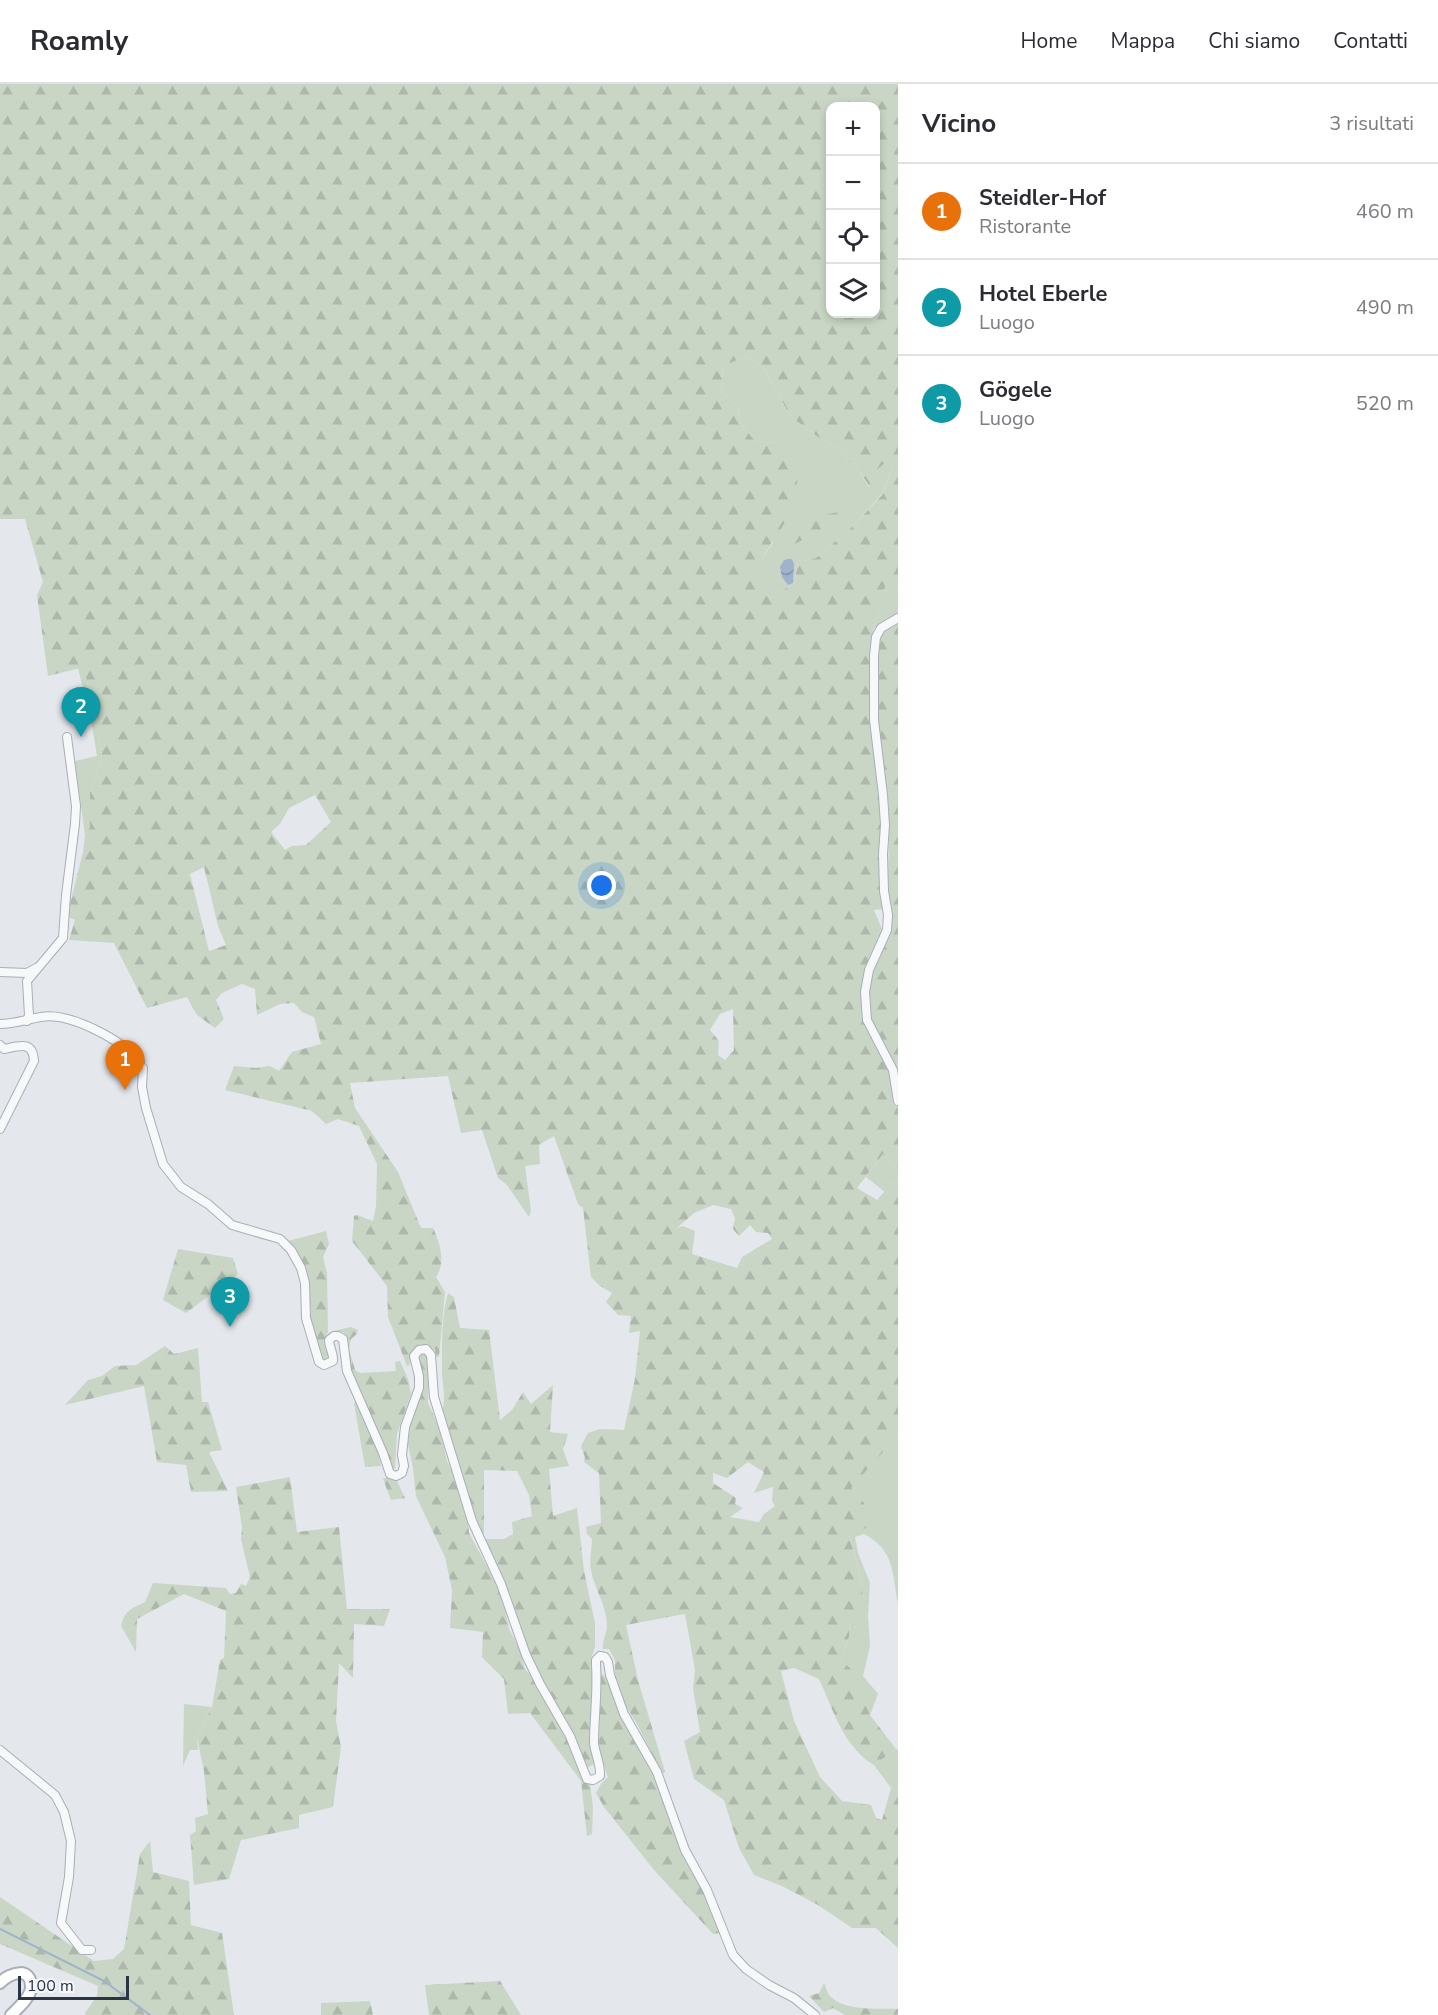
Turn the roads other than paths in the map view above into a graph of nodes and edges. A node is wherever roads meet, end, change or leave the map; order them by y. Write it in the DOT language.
graph roads {
  1 [pos="898,618"];
  2 [pos="67,737"];
  3 [pos="38,968"];
  4 [pos="0,972"];
  5 [pos="27,1021"];
  6 [pos="0,1024"];
  7 [pos="0,1046"];
  8 [pos="898,1101"];
  9 [pos="0,1129"];
  10 [pos="0,1750"];
  11 [pos="91,1950"];
  12 [pos="0,1983"];
  13 [pos="11,2015"];
  14 [pos="815,2015"];
  1 -- 8 [label="street"];
  2 -- 3 [label="street"];
  3 -- 4 [label="street"];
  3 -- 5 [label="street"];
  5 -- 6 [label="street"];
  5 -- 14 [label="street"];
  7 -- 9 [label="street"];
  10 -- 11 [label="street"];
  12 -- 13 [label="main road"];
}
